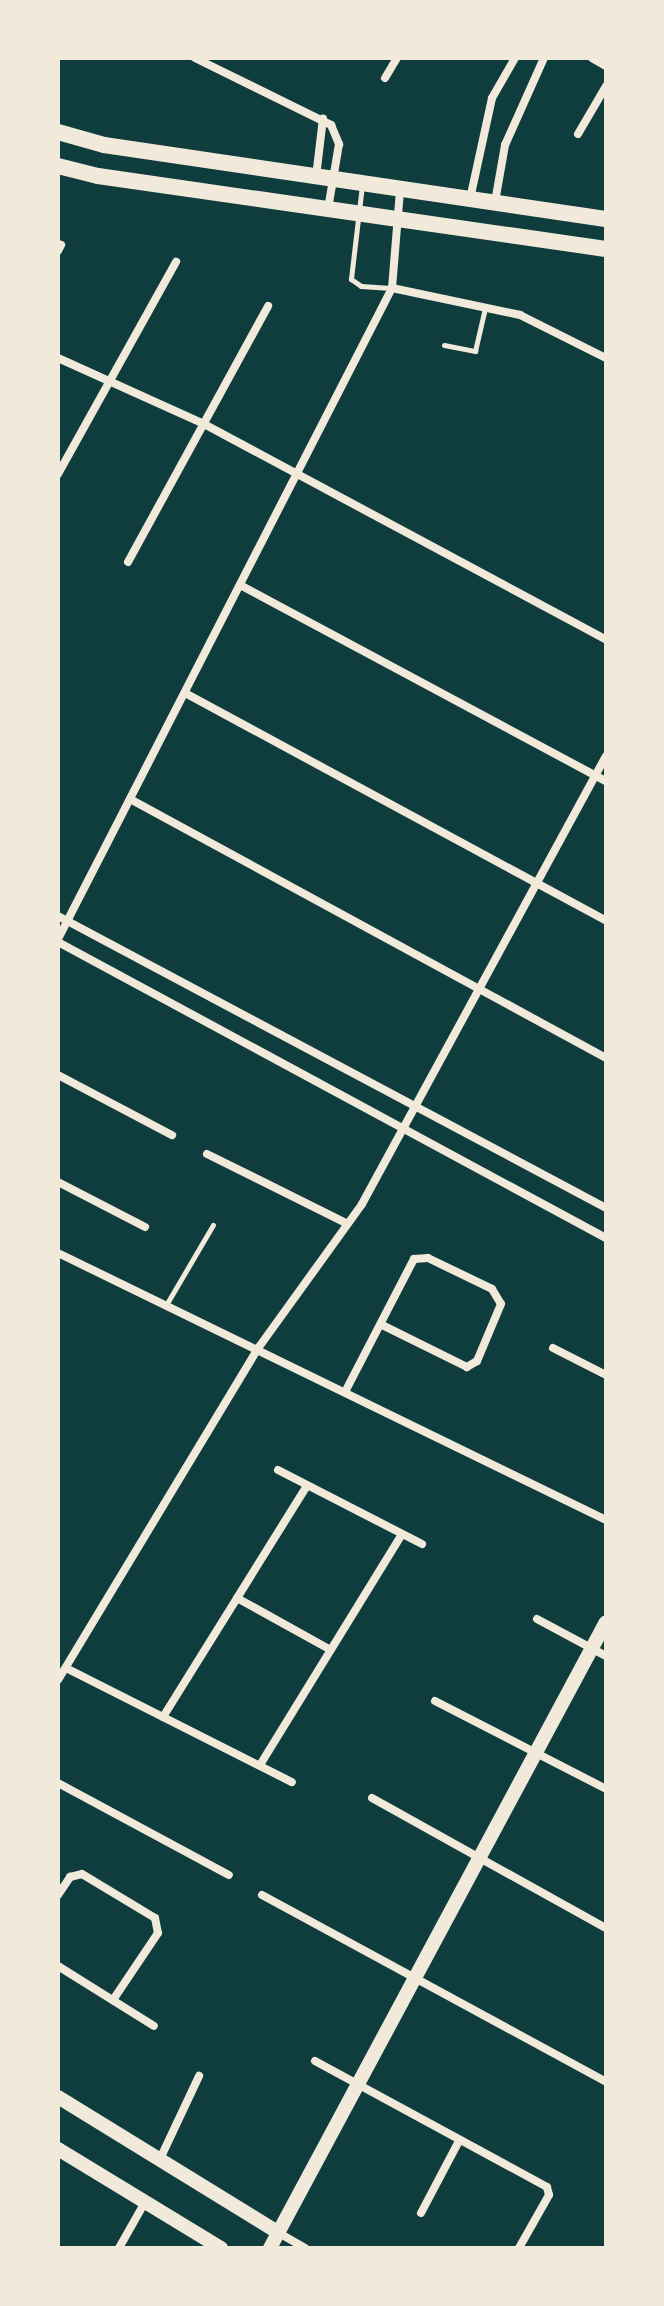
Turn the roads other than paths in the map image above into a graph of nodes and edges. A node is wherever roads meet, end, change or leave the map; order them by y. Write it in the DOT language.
graph roads {
  1 [pos="195,58"];
  2 [pos="397,58"];
  3 [pos="515,58"];
  4 [pos="544,58"];
  5 [pos="592,58"];
  6 [pos="606,66"];
  7 [pos="385,78"];
  8 [pos="606,86"];
  9 [pos="323,118"];
  10 [pos="58,132"];
  11 [pos="578,134"];
  12 [pos="58,166"];
  13 [pos="325,180"];
  14 [pos="362,185"];
  15 [pos="400,190"];
  16 [pos="470,199"];
  17 [pos="495,202"];
  18 [pos="328,211"];
  19 [pos="358,215"];
  20 [pos="606,219"];
  21 [pos="398,220"];
  22 [pos="606,249"];
  23 [pos="176,262"];
  24 [pos="392,288"];
  25 [pos="268,306"];
  26 [pos="485,307"];
  27 [pos="444,345"];
  28 [pos="58,358"];
  29 [pos="606,358"];
  30 [pos="108,380"];
  31 [pos="204,424"];
  32 [pos="58,474"];
  33 [pos="298,475"];
  34 [pos="128,562"];
  35 [pos="240,585"];
  36 [pos="606,640"];
  37 [pos="185,693"];
  38 [pos="606,756"];
  39 [pos="596,775"];
  40 [pos="606,781"];
  41 [pos="130,799"];
  42 [pos="538,884"];
  43 [pos="58,916"];
  44 [pos="67,921"];
  45 [pos="606,921"];
  46 [pos="58,940"];
  47 [pos="480,991"];
  48 [pos="606,1058"];
  49 [pos="58,1075"];
  50 [pos="417,1107"];
  51 [pos="403,1131"];
  52 [pos="172,1135"];
  53 [pos="207,1154"];
  54 [pos="58,1182"];
  55 [pos="606,1208"];
  56 [pos="348,1224"];
  57 [pos="213,1225"];
  58 [pos="145,1227"];
  59 [pos="606,1238"];
  60 [pos="58,1253"];
  61 [pos="166,1305"];
  62 [pos="382,1325"];
  63 [pos="259,1347"];
  64 [pos="553,1348"];
  65 [pos="606,1375"];
  66 [pos="345,1392"];
  67 [pos="278,1470"];
  68 [pos="307,1486"];
  69 [pos="606,1520"];
  70 [pos="401,1536"];
  71 [pos="422,1544"];
  72 [pos="237,1598"];
  73 [pos="537,1619"];
  74 [pos="606,1622"];
  75 [pos="591,1648"];
  76 [pos="331,1650"];
  77 [pos="606,1656"];
  78 [pos="66,1668"];
  79 [pos="58,1680"];
  80 [pos="435,1701"];
  81 [pos="163,1717"];
  82 [pos="537,1753"];
  83 [pos="260,1765"];
  84 [pos="292,1782"];
  85 [pos="58,1783"];
  86 [pos="606,1789"];
  87 [pos="372,1798"];
  88 [pos="478,1860"];
  89 [pos="229,1875"];
  90 [pos="58,1895"];
  91 [pos="262,1895"];
  92 [pos="606,1928"];
  93 [pos="58,1966"];
  94 [pos="415,1978"];
  95 [pos="113,2000"];
  96 [pos="154,2026"];
  97 [pos="315,2061"];
  98 [pos="199,2076"];
  99 [pos="606,2082"];
  100 [pos="358,2085"];
  101 [pos="58,2097"];
  102 [pos="459,2141"];
  103 [pos="58,2149"];
  104 [pos="160,2159"];
  105 [pos="145,2202"];
  106 [pos="421,2213"];
  107 [pos="279,2233"];
  108 [pos="119,2248"];
  109 [pos="221,2248"];
  110 [pos="270,2248"];
  111 [pos="305,2248"];
  112 [pos="519,2248"];
  1 -- 9 [label="street"];
  2 -- 7 [label="street"];
  3 -- 16 [label="street"];
  4 -- 17 [label="street"];
  5 -- 6 [label="street"];
  8 -- 11 [label="street"];
  9 -- 13 [label="street"];
  9 -- 13 [label="street"];
  10 -- 13 [label="main road"];
  12 -- 18 [label="main road"];
  13 -- 14 [label="main road"];
  13 -- 18 [label="street"];
  14 -- 15 [label="main road"];
  14 -- 19 [label="lane"];
  15 -- 16 [label="main road"];
  15 -- 21 [label="street"];
  16 -- 17 [label="main road"];
  17 -- 20 [label="main road"];
  18 -- 19 [label="main road"];
  19 -- 21 [label="main road"];
  19 -- 24 [label="lane"];
  21 -- 22 [label="main road"];
  21 -- 24 [label="street"];
  23 -- 30 [label="street"];
  24 -- 26 [label="street"];
  24 -- 33 [label="street"];
  25 -- 31 [label="street"];
  26 -- 27 [label="lane"];
  26 -- 29 [label="street"];
  28 -- 30 [label="street"];
  30 -- 31 [label="street"];
  30 -- 32 [label="street"];
  31 -- 33 [label="street"];
  31 -- 34 [label="street"];
  33 -- 35 [label="street"];
  33 -- 36 [label="street"];
  35 -- 37 [label="street"];
  35 -- 39 [label="street"];
  37 -- 41 [label="street"];
  37 -- 42 [label="street"];
  38 -- 39 [label="street"];
  39 -- 40 [label="street"];
  39 -- 42 [label="street"];
  41 -- 44 [label="street"];
  41 -- 47 [label="street"];
  42 -- 45 [label="street"];
  42 -- 47 [label="street"];
  43 -- 44 [label="street"];
  44 -- 46 [label="street"];
  44 -- 50 [label="street"];
  46 -- 51 [label="street"];
  47 -- 48 [label="street"];
  47 -- 50 [label="street"];
  49 -- 52 [label="street"];
  50 -- 51 [label="street"];
  50 -- 55 [label="street"];
  51 -- 56 [label="street"];
  51 -- 59 [label="street"];
  53 -- 56 [label="street"];
  54 -- 58 [label="street"];
  56 -- 63 [label="street"];
  57 -- 61 [label="lane"];
  60 -- 61 [label="street"];
  61 -- 63 [label="street"];
  62 -- 62 [label="street"];
  62 -- 66 [label="street"];
  63 -- 66 [label="street"];
  63 -- 78 [label="street"];
  64 -- 65 [label="street"];
  66 -- 69 [label="street"];
  67 -- 68 [label="street"];
  68 -- 70 [label="street"];
  68 -- 72 [label="street"];
  70 -- 71 [label="street"];
  70 -- 76 [label="street"];
  72 -- 76 [label="street"];
  72 -- 81 [label="street"];
  73 -- 75 [label="street"];
  74 -- 75 [label="street"];
  75 -- 77 [label="street"];
  75 -- 82 [label="street"];
  76 -- 83 [label="street"];
  78 -- 79 [label="street"];
  78 -- 81 [label="street"];
  80 -- 82 [label="street"];
  81 -- 83 [label="street"];
  82 -- 86 [label="street"];
  82 -- 88 [label="street"];
  83 -- 84 [label="street"];
  85 -- 89 [label="street"];
  87 -- 88 [label="street"];
  88 -- 92 [label="street"];
  88 -- 94 [label="street"];
  90 -- 95 [label="street"];
  91 -- 94 [label="street"];
  93 -- 95 [label="street"];
  94 -- 99 [label="street"];
  94 -- 100 [label="street"];
  95 -- 96 [label="street"];
  97 -- 100 [label="street"];
  98 -- 104 [label="street"];
  100 -- 102 [label="street"];
  100 -- 107 [label="street"];
  101 -- 104 [label="street"];
  102 -- 106 [label="street"];
  102 -- 112 [label="street"];
  103 -- 105 [label="street"];
  104 -- 107 [label="street"];
  105 -- 108 [label="street"];
  105 -- 109 [label="street"];
  107 -- 110 [label="street"];
  107 -- 111 [label="street"];
}
